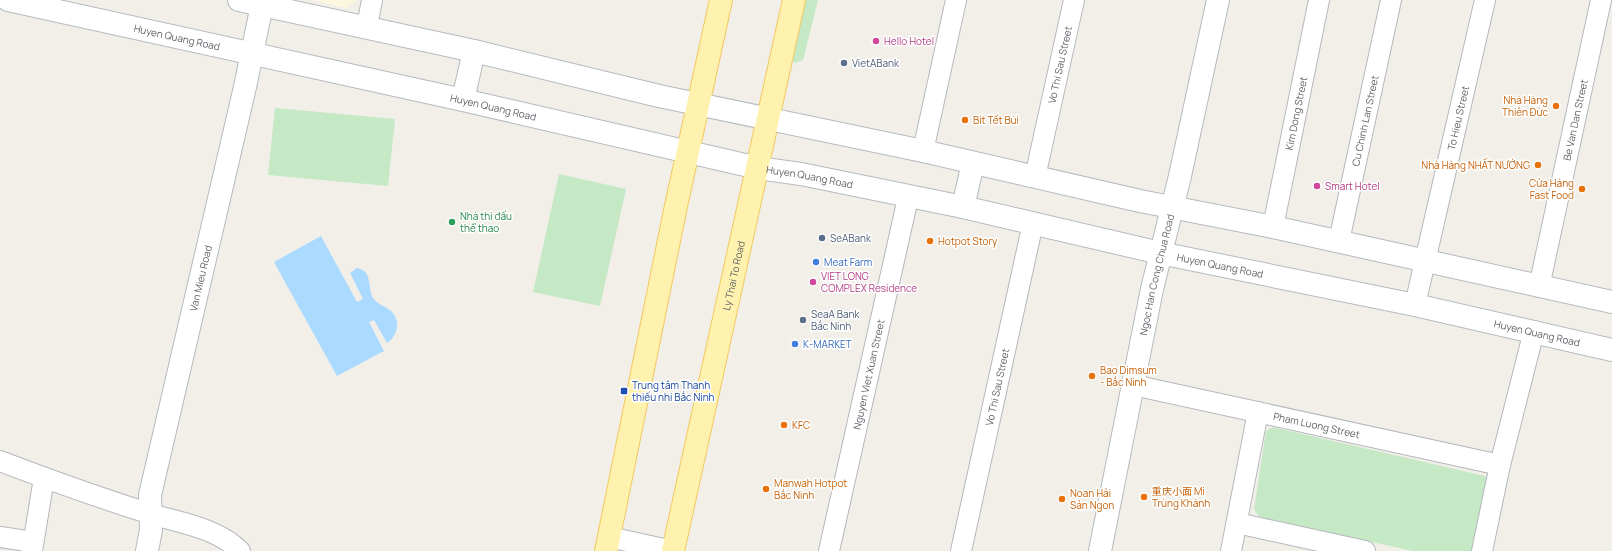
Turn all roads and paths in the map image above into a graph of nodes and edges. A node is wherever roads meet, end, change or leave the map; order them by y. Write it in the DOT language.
graph roads {
  1 [pos="8,0"];
  2 [pos="239,0"];
  3 [pos="372,0"];
  4 [pos="721,0"];
  5 [pos="794,0"];
  6 [pos="956,0"];
  7 [pos="1074,0"];
  8 [pos="1218,0"];
  9 [pos="1319,0"];
  10 [pos="1391,0"];
  11 [pos="1485,0"];
  12 [pos="1601,0"];
  13 [pos="262,5"];
  14 [pos="367,28"];
  15 [pos="474,51"];
  16 [pos="252,53"];
  17 [pos="463,100"];
  18 [pos="699,103"];
  19 [pos="770,119"];
  20 [pos="689,152"];
  21 [pos="923,152"];
  22 [pos="973,163"];
  23 [pos="758,168"];
  24 [pos="1035,177"];
  25 [pos="908,198"];
  26 [pos="1172,207"];
  27 [pos="963,208"];
  28 [pos="1033,223"];
  29 [pos="1273,227"];
  30 [pos="1339,241"];
  31 [pos="1160,253"];
  32 [pos="1426,262"];
  33 [pos="1539,286"];
  34 [pos="1612,302"];
  35 [pos="1415,305"];
  36 [pos="1534,330"];
  37 [pos="1612,350"];
  38 [pos="1133,385"];
  39 [pos="1258,412"];
  40 [pos="0,461"];
  41 [pos="1500,465"];
  42 [pos="44,478"];
  43 [pos="152,514"];
  44 [pos="1237,523"];
  45 [pos="0,537"];
  46 [pos="607,544"];
  47 [pos="33,546"];
  48 [pos="147,551"];
  49 [pos="240,551"];
  50 [pos="673,551"];
  51 [pos="829,551"];
  52 [pos="961,551"];
  53 [pos="1100,551"];
  54 [pos="1231,551"];
  55 [pos="1365,551"];
  56 [pos="1482,551"];
  1 -- 16 [label="street, Huyen Quang Road"];
  2 -- 13 [label="street"];
  3 -- 14 [label="street"];
  4 -- 18 [label="main road"];
  5 -- 19 [label="main road, Ly Thai To Road"];
  6 -- 21 [label="street"];
  7 -- 24 [label="street, Vo Thi Sau Street"];
  8 -- 26 [label="street, Ngoc Han Cong Chua Road"];
  9 -- 29 [label="street, Kim Dong Street"];
  10 -- 30 [label="street, Cu Chinh Lan Street"];
  11 -- 32 [label="street, To Hieu Street"];
  12 -- 33 [label="street, Be Van Dan Street"];
  13 -- 14 [label="street"];
  13 -- 16 [label="street, Van Mieu Road"];
  14 -- 15 [label="street"];
  15 -- 17 [label="street"];
  15 -- 18 [label="street"];
  16 -- 17 [label="street, Huyen Quang Road"];
  16 -- 43 [label="street, Van Mieu Road"];
  17 -- 20 [label="street, Huyen Quang Road"];
  18 -- 19 [label="street"];
  18 -- 20 [label="main road"];
  19 -- 21 [label="street"];
  19 -- 23 [label="main road, Ly Thai To Road"];
  20 -- 23 [label="street, Huyen Quang Road"];
  20 -- 46 [label="main road"];
  21 -- 22 [label="street"];
  22 -- 24 [label="street"];
  22 -- 27 [label="street"];
  23 -- 25 [label="street, Huyen Quang Road"];
  23 -- 50 [label="main road, Ly Thai To Road"];
  24 -- 26 [label="street"];
  25 -- 27 [label="street, Huyen Quang Road"];
  25 -- 51 [label="street, Nguyen Viet Xuan Street"];
  26 -- 29 [label="street"];
  26 -- 31 [label="street, Ngoc Han Cong Chua Road"];
  27 -- 28 [label="street, Huyen Quang Road"];
  28 -- 31 [label="street, Huyen Quang Road"];
  28 -- 52 [label="street, Vo Thi Sau Street"];
  29 -- 30 [label="street"];
  30 -- 32 [label="street"];
  31 -- 35 [label="street, Huyen Quang Road"];
  31 -- 38 [label="street, Ngoc Han Cong Chua Road"];
  32 -- 33 [label="street"];
  32 -- 35 [label="street, To Hieu Street"];
  33 -- 34 [label="street"];
  35 -- 36 [label="street, Huyen Quang Road"];
  36 -- 37 [label="street, Huyen Quang Road"];
  36 -- 41 [label="street"];
  38 -- 39 [label="street, Pham Luong Street"];
  38 -- 53 [label="street, Ngoc Han Cong Chua Road"];
  39 -- 41 [label="street, Pham Luong Street"];
  39 -- 44 [label="street"];
  40 -- 42 [label="street"];
  41 -- 56 [label="street"];
  42 -- 43 [label="street"];
  42 -- 47 [label="street"];
  43 -- 48 [label="street, Van Mieu Road"];
  43 -- 49 [label="street"];
  44 -- 54 [label="street"];
  44 -- 55 [label="street"];
  45 -- 47 [label="street"];
  46 -- 50 [label="street"];
}
